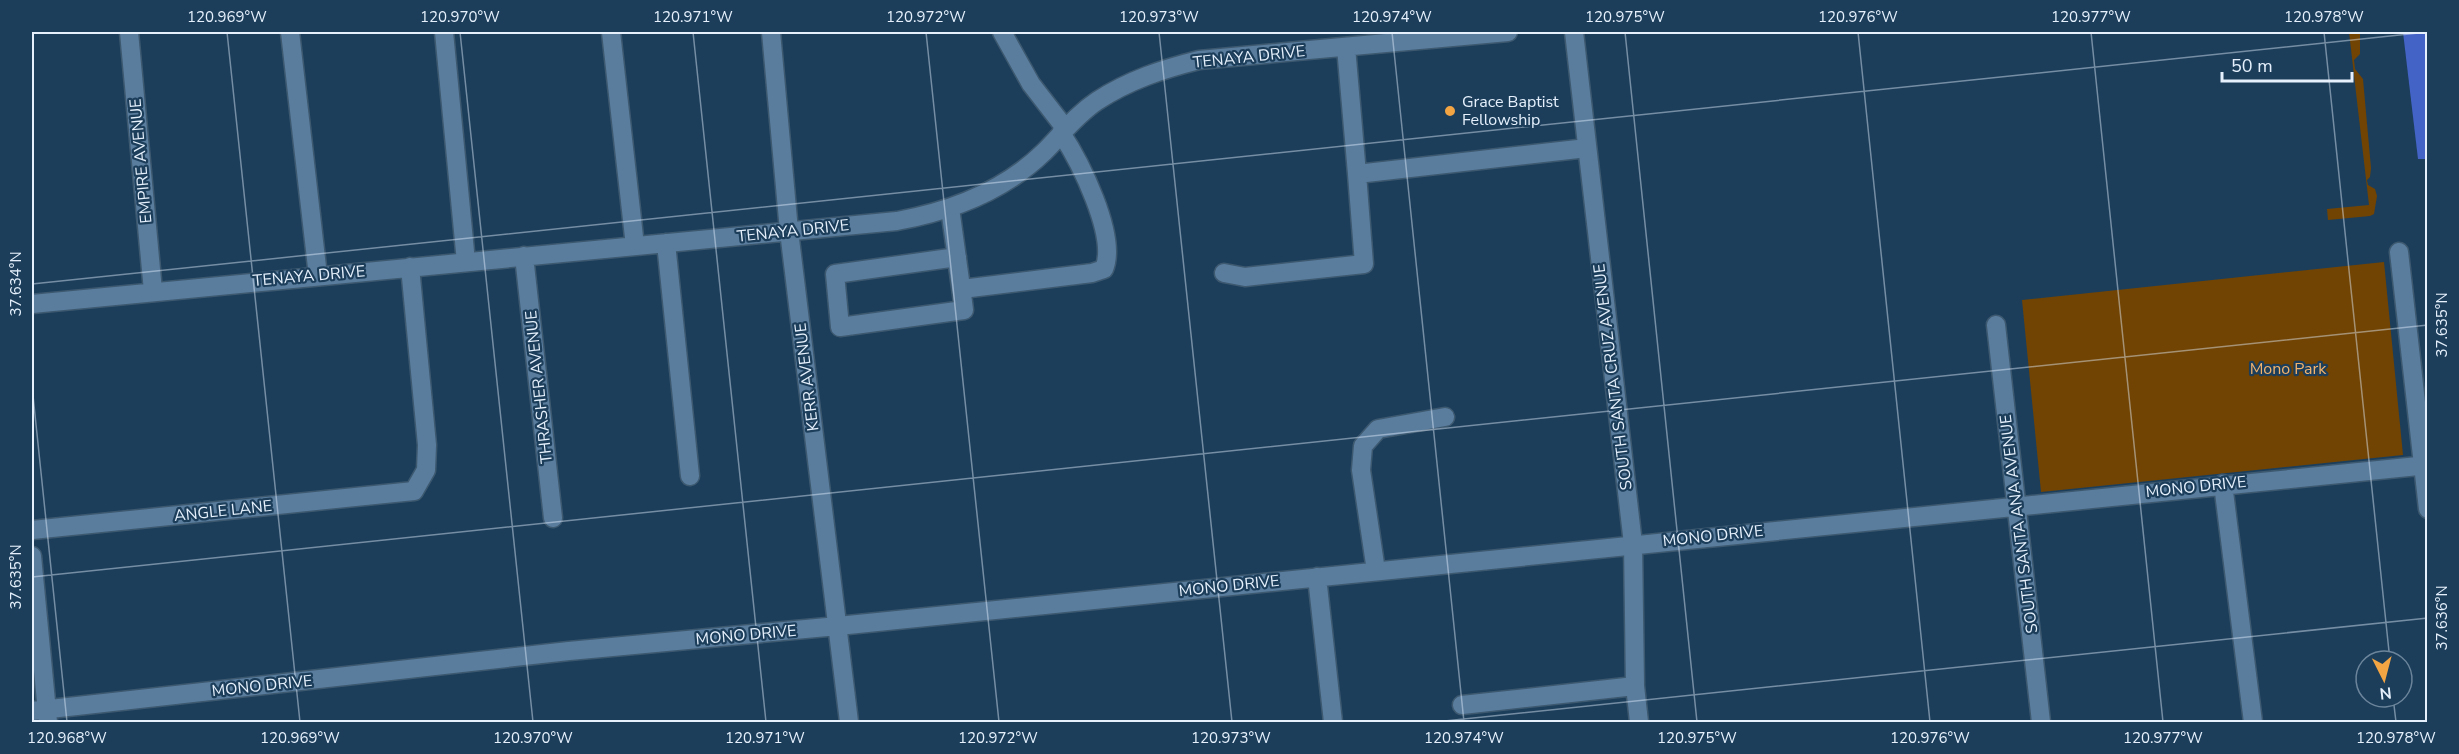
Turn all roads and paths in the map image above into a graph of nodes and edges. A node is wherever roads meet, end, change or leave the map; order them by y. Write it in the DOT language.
graph roads {
  1 [pos="129,32"];
  2 [pos="290,32"];
  3 [pos="444,32"];
  4 [pos="611,32"];
  5 [pos="771,32"];
  6 [pos="1002,32"];
  7 [pos="1508,32"];
  8 [pos="1574,32"];
  9 [pos="1346,47"];
  10 [pos="1063,130"];
  11 [pos="1587,148"];
  12 [pos="1357,174"];
  13 [pos="950,208"];
  14 [pos="789,231"];
  15 [pos="666,243"];
  16 [pos="635,246"];
  17 [pos="2399,252"];
  18 [pos="524,256"];
  19 [pos="957,257"];
  20 [pos="466,262"];
  21 [pos="410,267"];
  22 [pos="1224,273"];
  23 [pos="318,276"];
  24 [pos="962,289"];
  25 [pos="153,291"];
  26 [pos="32,304"];
  27 [pos="1996,325"];
  28 [pos="1445,417"];
  29 [pos="2426,465"];
  30 [pos="690,476"];
  31 [pos="2223,484"];
  32 [pos="2016,506"];
  33 [pos="2427,509"];
  34 [pos="553,518"];
  35 [pos="32,530"];
  36 [pos="1633,544"];
  37 [pos="32,556"];
  38 [pos="1376,571"];
  39 [pos="1317,577"];
  40 [pos="838,627"];
  41 [pos="1635,686"];
  42 [pos="1462,705"];
  43 [pos="42,714"];
  44 [pos="849,723"];
  45 [pos="1333,723"];
  46 [pos="1640,723"];
  47 [pos="2041,723"];
  48 [pos="2253,723"];
  1 -- 25 [label="street, EMPIRE AVENUE"];
  2 -- 23 [label="street"];
  3 -- 20 [label="street"];
  4 -- 16 [label="street"];
  5 -- 14 [label="street, KERR AVENUE"];
  6 -- 10 [label="street"];
  7 -- 9 [label="street, TENAYA DRIVE"];
  8 -- 11 [label="street, SOUTH SANTA CRUZ AVENUE"];
  9 -- 10 [label="street, TENAYA DRIVE"];
  9 -- 12 [label="street"];
  10 -- 13 [label="street, TENAYA DRIVE"];
  10 -- 24 [label="street"];
  11 -- 12 [label="street"];
  11 -- 36 [label="street, SOUTH SANTA CRUZ AVENUE"];
  12 -- 22 [label="street"];
  13 -- 14 [label="street, TENAYA DRIVE"];
  13 -- 19 [label="street"];
  14 -- 15 [label="street, TENAYA DRIVE"];
  14 -- 40 [label="street, KERR AVENUE"];
  15 -- 16 [label="street, TENAYA DRIVE"];
  15 -- 30 [label="street"];
  16 -- 18 [label="street, TENAYA DRIVE"];
  17 -- 29 [label="street"];
  18 -- 20 [label="street, TENAYA DRIVE"];
  18 -- 34 [label="street, THRASHER AVENUE"];
  19 -- 24 [label="street"];
  19 -- 24 [label="street"];
  20 -- 21 [label="street, TENAYA DRIVE"];
  21 -- 23 [label="street, TENAYA DRIVE"];
  21 -- 35 [label="street, ANGLE LANE"];
  23 -- 25 [label="street, TENAYA DRIVE"];
  25 -- 26 [label="street, TENAYA DRIVE"];
  27 -- 32 [label="street, SOUTH SANTA ANA AVENUE"];
  28 -- 38 [label="street"];
  29 -- 31 [label="street, MONO DRIVE"];
  29 -- 33 [label="street"];
  31 -- 32 [label="street, MONO DRIVE"];
  31 -- 48 [label="street"];
  32 -- 36 [label="street, MONO DRIVE"];
  32 -- 47 [label="street, SOUTH SANTA ANA AVENUE"];
  36 -- 38 [label="street, MONO DRIVE"];
  36 -- 41 [label="street, SOUTH SANTA CRUZ AVENUE"];
  37 -- 43 [label="street"];
  38 -- 39 [label="street, MONO DRIVE"];
  39 -- 40 [label="street, MONO DRIVE"];
  39 -- 45 [label="street"];
  40 -- 43 [label="street, MONO DRIVE"];
  40 -- 44 [label="street, KERR AVENUE"];
  41 -- 42 [label="street"];
  41 -- 46 [label="street, SOUTH SANTA CRUZ AVENUE"];
}
